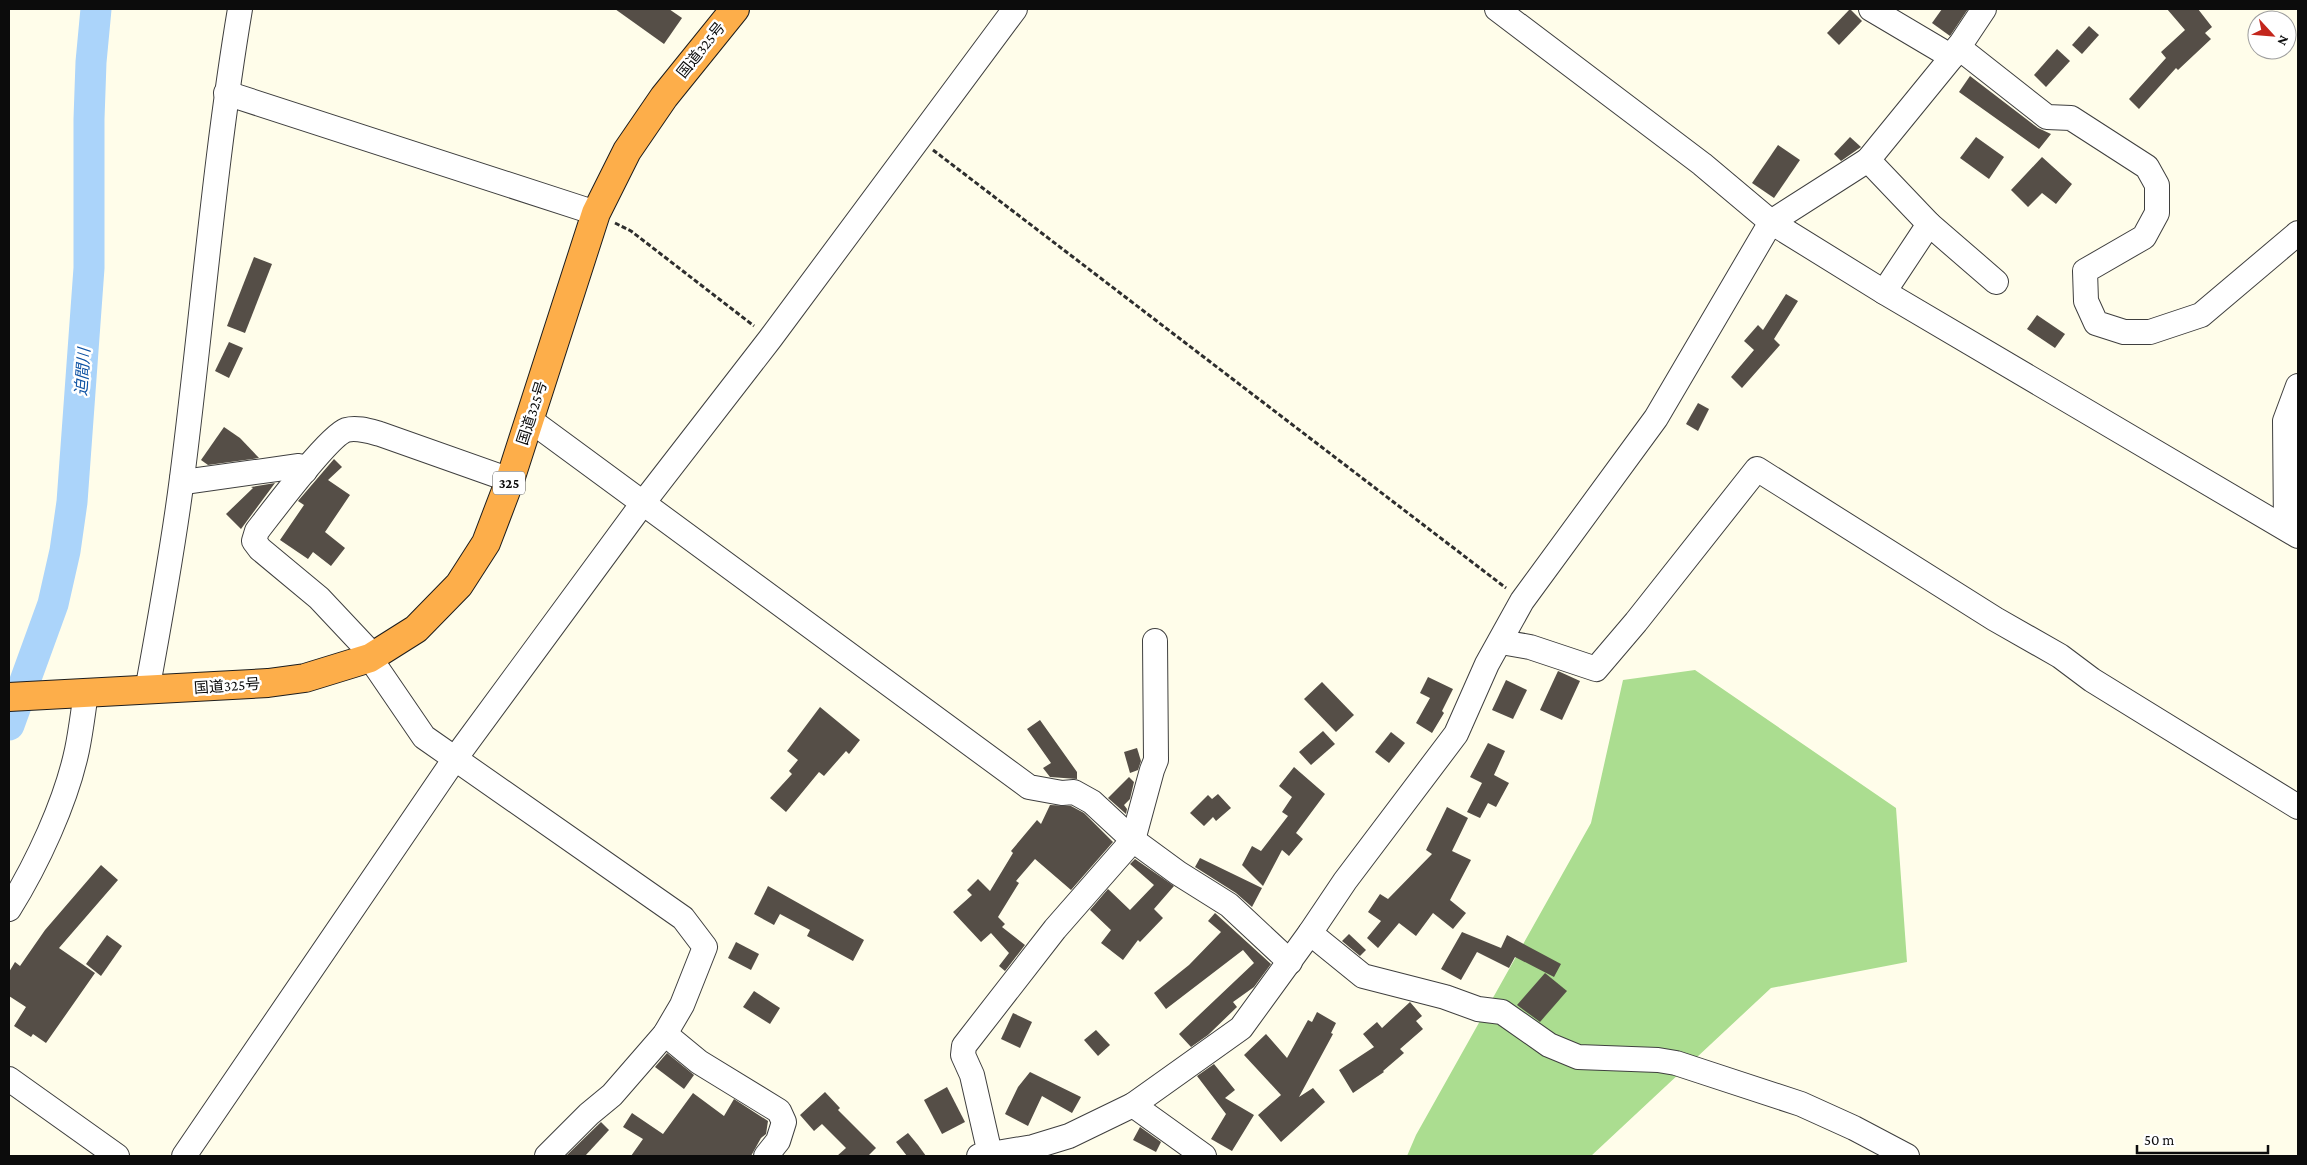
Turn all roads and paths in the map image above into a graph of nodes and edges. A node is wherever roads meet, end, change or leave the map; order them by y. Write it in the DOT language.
graph roads {
  1 [pos="240,9"];
  2 [pos="735,9"];
  3 [pos="1015,9"];
  4 [pos="1497,9"];
  5 [pos="1871,9"];
  6 [pos="1984,9"];
  7 [pos="1955,52"];
  8 [pos="226,93"];
  9 [pos="918,138"];
  10 [pos="1868,160"];
  11 [pos="596,213"];
  12 [pos="1771,222"];
  13 [pos="1929,224"];
  14 [pos="2298,233"];
  15 [pos="1996,282"];
  16 [pos="1884,292"];
  17 [pos="770,339"];
  18 [pos="2298,386"];
  19 [pos="530,420"];
  20 [pos="305,471"];
  21 [pos="182,480"];
  22 [pos="510,480"];
  23 [pos="643,503"];
  24 [pos="2292,532"];
  25 [pos="1522,601"];
  26 [pos="1155,641"];
  27 [pos="1500,642"];
  28 [pos="370,658"];
  29 [pos="147,691"];
  30 [pos="79,693"];
  31 [pos="9,697"];
  32 [pos="454,760"];
  33 [pos="2298,807"];
  34 [pos="1133,840"];
  35 [pos="9,909"];
  36 [pos="1310,933"];
  37 [pos="1290,962"];
  38 [pos="665,1034"];
  39 [pos="9,1079"];
  40 [pos="1133,1105"];
  41 [pos="984,1155"];
  42 [pos="117,1156"];
  43 [pos="184,1156"];
  44 [pos="547,1156"];
  45 [pos="766,1156"];
  46 [pos="1204,1156"];
  47 [pos="1907,1156"];
  1 -- 8 [label="street"];
  2 -- 11 [label="highway, 国道325号 / 325"];
  3 -- 9 [label="street"];
  4 -- 12 [label="street"];
  5 -- 7 [label="street"];
  6 -- 7 [label="street"];
  7 -- 10 [label="street"];
  7 -- 14 [label="street"];
  8 -- 11 [label="street"];
  8 -- 21 [label="street"];
  9 -- 17 [label="street"];
  9 -- 25 [label="path"];
  10 -- 12 [label="street"];
  10 -- 13 [label="street"];
  11 -- 17 [label="path"];
  11 -- 19 [label="highway, 国道325号 / 325"];
  12 -- 16 [label="street"];
  12 -- 25 [label="street"];
  13 -- 15 [label="street"];
  13 -- 16 [label="street"];
  16 -- 24 [label="street"];
  17 -- 23 [label="street"];
  18 -- 24 [label="street"];
  19 -- 22 [label="highway, 国道325号 / 325"];
  19 -- 23 [label="street"];
  20 -- 21 [label="street"];
  20 -- 22 [label="street"];
  20 -- 28 [label="street"];
  21 -- 29 [label="street"];
  22 -- 28 [label="highway, 国道325号 / 325"];
  23 -- 32 [label="street"];
  23 -- 34 [label="street"];
  25 -- 27 [label="street"];
  26 -- 34 [label="street"];
  27 -- 33 [label="street"];
  27 -- 36 [label="street"];
  28 -- 29 [label="highway, 国道325号 / 325"];
  28 -- 32 [label="street"];
  29 -- 30 [label="highway, 国道325号 / 325"];
  30 -- 31 [label="highway, 国道325号 / 325"];
  30 -- 35 [label="street"];
  32 -- 38 [label="street"];
  32 -- 43 [label="street"];
  34 -- 37 [label="street"];
  34 -- 41 [label="street"];
  36 -- 37 [label="street"];
  36 -- 47 [label="street"];
  37 -- 40 [label="street"];
  38 -- 44 [label="street"];
  38 -- 45 [label="street"];
  39 -- 42 [label="street"];
  40 -- 41 [label="street"];
  40 -- 46 [label="street"];
}
